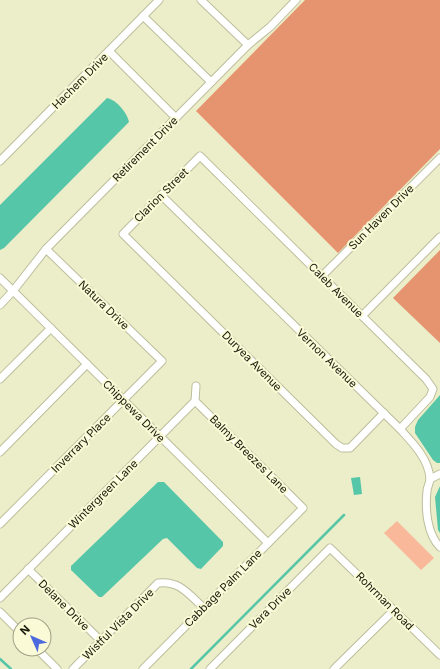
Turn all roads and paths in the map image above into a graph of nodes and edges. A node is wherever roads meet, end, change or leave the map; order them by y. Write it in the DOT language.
graph roads {
  1 [pos="159,0"];
  2 [pos="201,0"];
  3 [pos="296,0"];
  4 [pos="144,16"];
  5 [pos="248,45"];
  6 [pos="109,51"];
  7 [pos="211,82"];
  8 [pos="176,118"];
  9 [pos="200,156"];
  10 [pos="440,158"];
  11 [pos="0,162"];
  12 [pos="161,195"];
  13 [pos="122,234"];
  14 [pos="440,237"];
  15 [pos="46,249"];
  16 [pos="322,276"];
  17 [pos="0,278"];
  18 [pos="13,291"];
  19 [pos="0,305"];
  20 [pos="362,316"];
  21 [pos="51,328"];
  22 [pos="162,361"];
  23 [pos="87,364"];
  24 [pos="0,379"];
  25 [pos="196,386"];
  26 [pos="124,400"];
  27 [pos="195,401"];
  28 [pos="384,414"];
  29 [pos="400,429"];
  30 [pos="160,436"];
  31 [pos="0,452"];
  32 [pos="440,474"];
  33 [pos="430,479"];
  34 [pos="303,508"];
  35 [pos="0,524"];
  36 [pos="268,543"];
  37 [pos="440,547"];
  38 [pos="330,548"];
  39 [pos="28,569"];
  40 [pos="0,598"];
  41 [pos="204,608"];
  42 [pos="394,610"];
  43 [pos="0,612"];
  44 [pos="12,624"];
  45 [pos="101,640"];
  46 [pos="440,655"];
  47 [pos="45,657"];
  48 [pos="57,669"];
  49 [pos="72,669"];
  50 [pos="143,669"];
  51 [pos="210,669"];
  52 [pos="334,669"];
  1 -- 4 [label="street, Hachem Drive"];
  2 -- 5 [label="street"];
  3 -- 5 [label="street, Retirement Drive"];
  4 -- 6 [label="street, Hachem Drive"];
  4 -- 7 [label="street"];
  5 -- 7 [label="street, Retirement Drive"];
  6 -- 8 [label="street"];
  6 -- 11 [label="street, Hachem Drive"];
  7 -- 8 [label="street, Retirement Drive"];
  8 -- 15 [label="street, Retirement Drive"];
  9 -- 12 [label="street, Clarion Street"];
  9 -- 16 [label="street, Caleb Avenue"];
  10 -- 16 [label="street, Sun Haven Drive"];
  12 -- 13 [label="street, Clarion Street"];
  12 -- 28 [label="street, Vernon Avenue"];
  13 -- 28 [label="street, Duryea Avenue"];
  14 -- 20 [label="street"];
  15 -- 18 [label="street, Retirement Drive"];
  15 -- 22 [label="street, Natura Drive"];
  16 -- 20 [label="street, Caleb Avenue"];
  17 -- 18 [label="street, Chippewa Drive"];
  18 -- 19 [label="street, Retirement Drive"];
  18 -- 21 [label="street, Chippewa Drive"];
  20 -- 29 [label="street, Caleb Avenue"];
  21 -- 23 [label="street, Chippewa Drive"];
  21 -- 24 [label="street"];
  22 -- 26 [label="street, Inverrary Place"];
  23 -- 26 [label="street, Chippewa Drive"];
  23 -- 31 [label="street"];
  25 -- 27 [label="street"];
  26 -- 30 [label="street, Chippewa Drive"];
  26 -- 35 [label="street, Inverrary Place"];
  27 -- 30 [label="street, Wintergreen Lane"];
  27 -- 34 [label="street, Balmy Breezes Lane"];
  28 -- 29 [label="street, Vernon Avenue"];
  29 -- 33 [label="street, Vernon Avenue"];
  30 -- 36 [label="street, Chippewa Drive"];
  30 -- 39 [label="street, Wintergreen Lane"];
  32 -- 33 [label="street"];
  33 -- 37 [label="street, Vernon Avenue"];
  34 -- 36 [label="street, Cabbage Palm Lane"];
  36 -- 41 [label="street, Cabbage Palm Lane"];
  38 -- 42 [label="street, Rohrman Road"];
  38 -- 51 [label="street, Vera Drive"];
  39 -- 40 [label="street, Wintergreen Lane"];
  39 -- 45 [label="street, Delane Drive"];
  41 -- 45 [label="street, Wistful Vista Drive"];
  41 -- 50 [label="street, Cabbage Palm Lane"];
  42 -- 46 [label="street, Rohrman Road"];
  42 -- 52 [label="street"];
  43 -- 44 [label="street"];
  45 -- 49 [label="street, Wistful Vista Drive"];
  47 -- 48 [label="street"];
}
